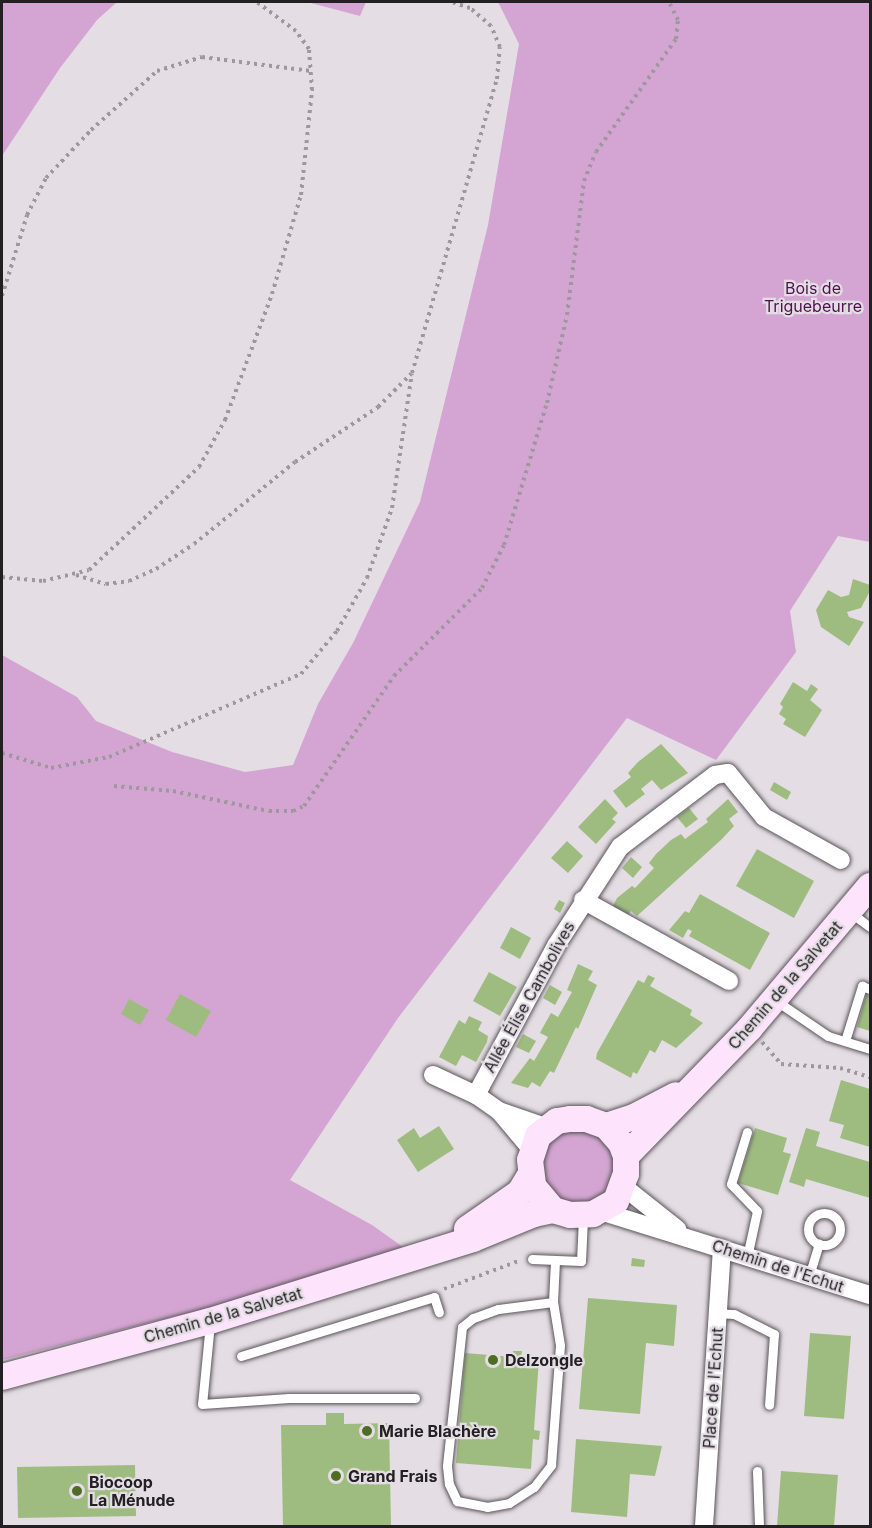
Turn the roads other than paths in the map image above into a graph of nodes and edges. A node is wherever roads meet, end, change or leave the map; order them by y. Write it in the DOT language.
graph roads {
  1 [pos="841,860"];
  2 [pos="870,886"];
  3 [pos="583,900"];
  4 [pos="849,911"];
  5 [pos="870,927"];
  6 [pos="729,981"];
  7 [pos="870,989"];
  8 [pos="774,1000"];
  9 [pos="845,1041"];
  10 [pos="870,1049"];
  11 [pos="433,1075"];
  12 [pos="698,1084"];
  13 [pos="476,1095"];
  14 [pos="499,1111"];
  15 [pos="606,1126"];
  16 [pos="548,1128"];
  17 [pos="747,1132"];
  18 [pos="626,1156"];
  19 [pos="531,1161"];
  20 [pos="624,1187"];
  21 [pos="553,1210"];
  22 [pos="591,1213"];
  23 [pos="686,1236"];
  24 [pos="819,1243"];
  25 [pos="442,1246"];
  26 [pos="722,1249"];
  27 [pos="747,1257"];
  28 [pos="532,1259"];
  29 [pos="555,1261"];
  30 [pos="809,1276"];
  31 [pos="870,1295"];
  32 [pos="553,1302"];
  33 [pos="439,1312"];
  34 [pos="718,1313"];
  35 [pos="210,1321"];
  36 [pos="241,1356"];
  37 [pos="2,1377"];
  38 [pos="415,1398"];
  39 [pos="769,1405"];
  40 [pos="757,1472"];
  41 [pos="704,1527"];
  42 [pos="759,1527"];
  1 -- 3 [label="street, Allée Élise Cambolives"];
  2 -- 4 [label="main road, Chemin de la Salvetat"];
  3 -- 6 [label="street"];
  3 -- 13 [label="street, Allée Élise Cambolives"];
  4 -- 5 [label="lane"];
  4 -- 8 [label="main road, Chemin de la Salvetat"];
  7 -- 9 [label="lane"];
  8 -- 9 [label="lane"];
  8 -- 12 [label="main road, Chemin de la Salvetat"];
  9 -- 10 [label="lane"];
  11 -- 13 [label="street"];
  12 -- 15 [label="main road, Chemin de la Salvetat"];
  12 -- 18 [label="main road, Chemin de la Salvetat"];
  13 -- 14 [label="street"];
  14 -- 16 [label="street"];
  14 -- 19 [label="street"];
  15 -- 16 [label="main road"];
  15 -- 18 [label="main road"];
  16 -- 19 [label="main road, Chemin de la Salvetat"];
  17 -- 27 [label="lane"];
  18 -- 20 [label="main road"];
  19 -- 21 [label="main road"];
  19 -- 25 [label="main road, Chemin de la Salvetat"];
  20 -- 22 [label="main road"];
  20 -- 23 [label="street, Chemin de l'Echut"];
  21 -- 22 [label="main road"];
  21 -- 25 [label="main road, Chemin de la Salvetat"];
  22 -- 23 [label="street, Chemin de l'Echut"];
  22 -- 29 [label="lane"];
  23 -- 26 [label="street, Chemin de l'Echut"];
  24 -- 30 [label="lane"];
  25 -- 35 [label="main road, Chemin de la Salvetat"];
  26 -- 27 [label="street, Chemin de l'Echut"];
  26 -- 34 [label="street, Place de l'Echut"];
  27 -- 30 [label="street, Chemin de l'Echut"];
  28 -- 29 [label="lane"];
  29 -- 32 [label="lane"];
  30 -- 31 [label="street, Chemin de l'Echut"];
  32 -- 32 [label="lane"];
  33 -- 36 [label="lane"];
  34 -- 39 [label="lane"];
  34 -- 41 [label="street, Place de l'Echut"];
  35 -- 37 [label="main road, Chemin de la Salvetat"];
  35 -- 38 [label="lane"];
  40 -- 42 [label="lane"];
}
